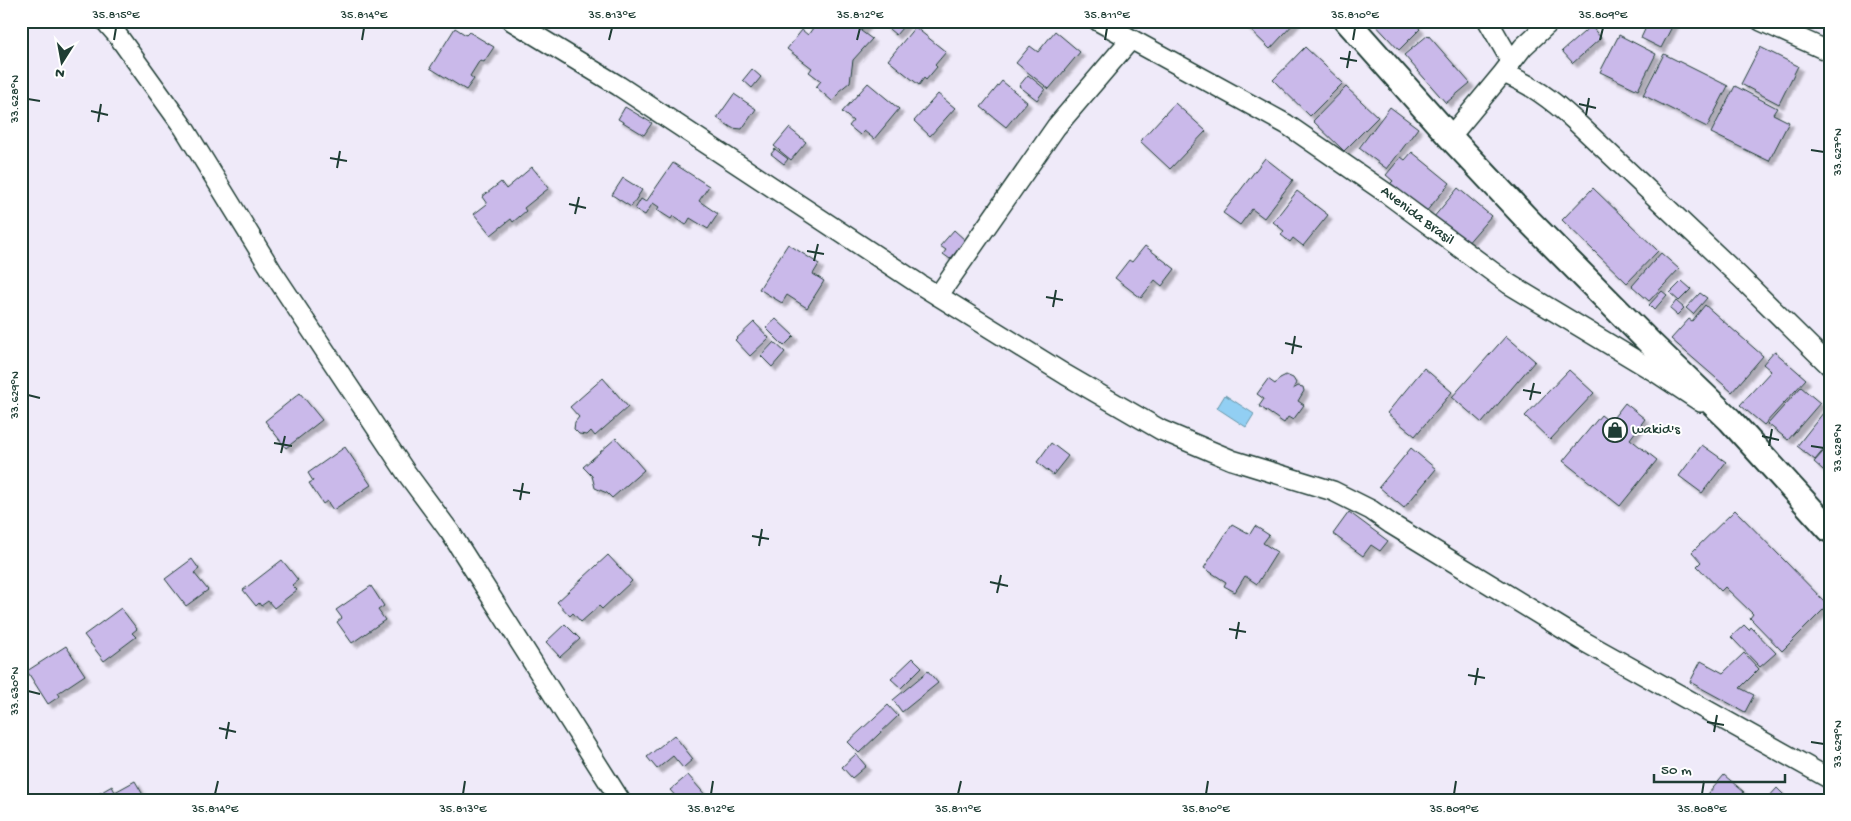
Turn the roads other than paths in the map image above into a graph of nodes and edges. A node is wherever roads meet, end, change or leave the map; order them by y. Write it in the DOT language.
graph roads {
  1 [pos="105,21"];
  2 [pos="512,21"];
  3 [pos="1098,21"];
  4 [pos="1347,21"];
  5 [pos="1488,21"];
  6 [pos="1551,21"];
  7 [pos="1761,21"];
  8 [pos="1131,39"];
  9 [pos="1830,52"];
  10 [pos="1507,67"];
  11 [pos="1450,137"];
  12 [pos="938,296"];
  13 [pos="1830,366"];
  14 [pos="1730,420"];
  15 [pos="1830,530"];
  16 [pos="1830,779"];
  17 [pos="620,800"];
  1 -- 17 [label="street"];
  2 -- 12 [label="street"];
  3 -- 8 [label="street, Avenida Brasil"];
  4 -- 11 [label="main road"];
  5 -- 10 [label="street"];
  6 -- 10 [label="street"];
  7 -- 9 [label="street"];
  8 -- 12 [label="street"];
  8 -- 14 [label="street, Avenida Brasil"];
  10 -- 11 [label="street"];
  10 -- 13 [label="street"];
  11 -- 14 [label="main road"];
  12 -- 16 [label="street"];
  14 -- 15 [label="main road"];
}
